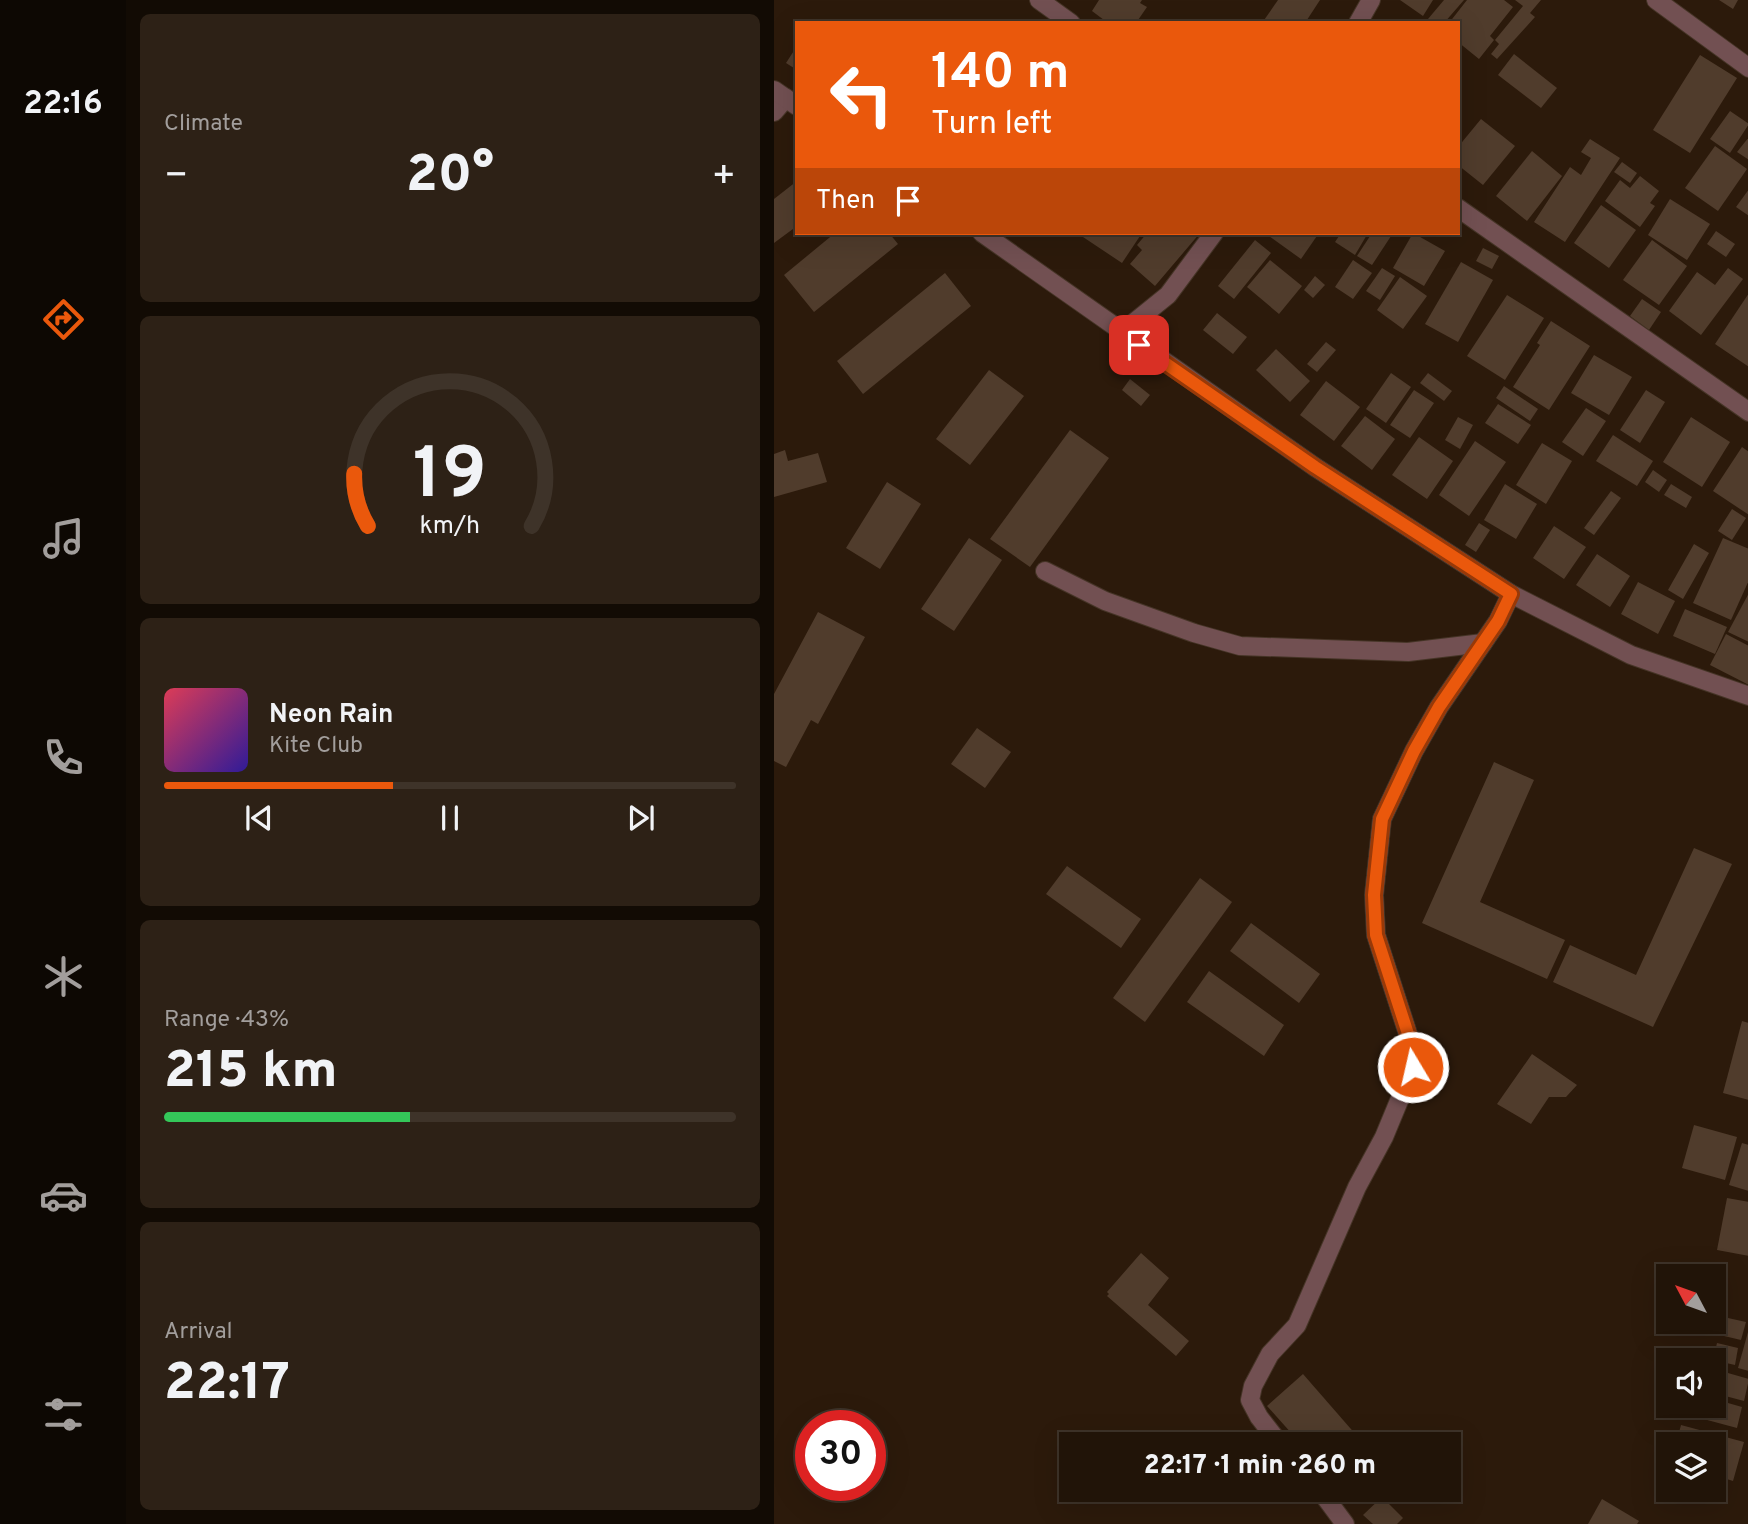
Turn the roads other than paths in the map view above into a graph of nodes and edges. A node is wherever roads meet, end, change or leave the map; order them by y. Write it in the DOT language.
graph roads {
  1 [pos="1039,0"];
  2 [pos="1371,0"];
  3 [pos="1656,0"];
  4 [pos="1068,21"];
  5 [pos="1359,21"];
  6 [pos="1749,68"];
  7 [pos="1460,209"];
  8 [pos="985,235"];
  9 [pos="1213,235"];
  10 [pos="1121,333"];
  11 [pos="1747,409"];
  12 [pos="1045,571"];
  13 [pos="1511,594"];
  14 [pos="1483,643"];
  15 [pos="1749,696"];
  16 [pos="1271,1432"];
  17 [pos="1329,1502"];
  18 [pos="1345,1524"];
  1 -- 4 [label="street"];
  2 -- 5 [label="street"];
  3 -- 6 [label="street"];
  7 -- 11 [label="street"];
  8 -- 10 [label="street"];
  9 -- 10 [label="street"];
  10 -- 13 [label="street"];
  12 -- 14 [label="street"];
  13 -- 14 [label="street"];
  13 -- 15 [label="street"];
  14 -- 16 [label="street"];
  17 -- 18 [label="street"];
}
